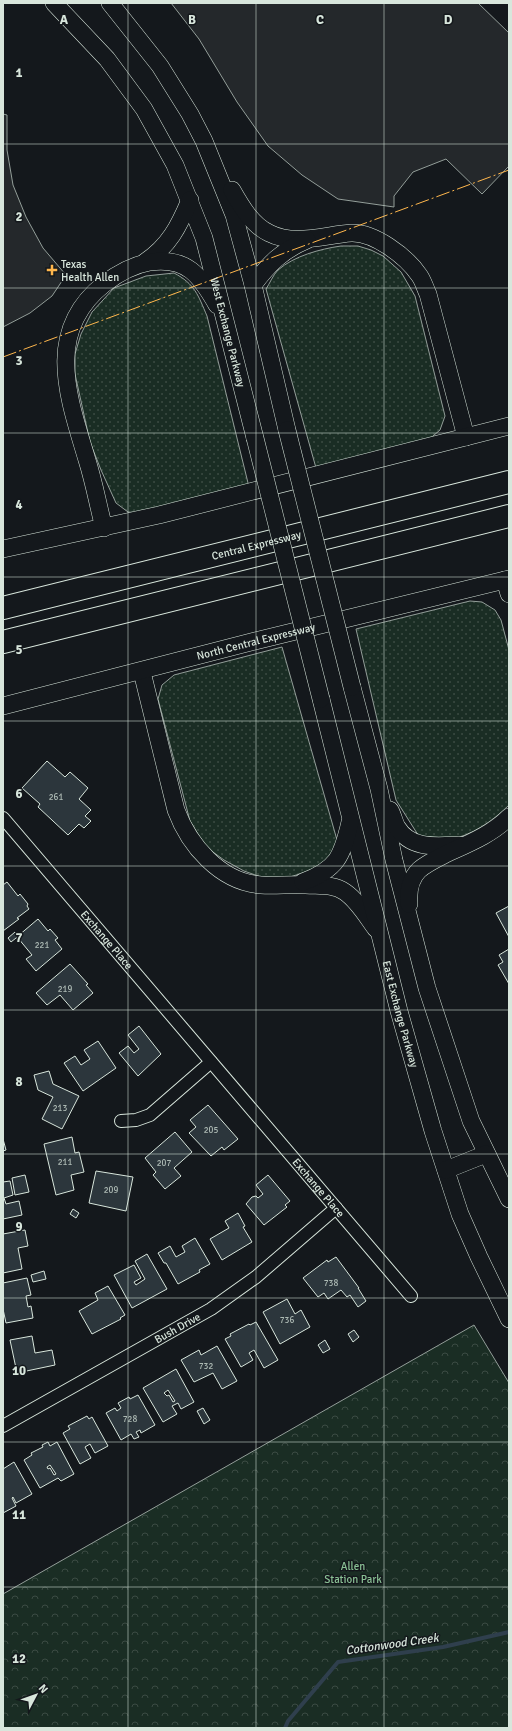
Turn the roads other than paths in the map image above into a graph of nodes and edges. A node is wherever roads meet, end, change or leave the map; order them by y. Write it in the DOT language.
graph roads {
  1 [pos="54,3"];
  2 [pos="110,3"];
  3 [pos="204,141"];
  4 [pos="190,200"];
  5 [pos="311,238"];
  6 [pos="143,263"];
  7 [pos="252,285"];
  8 [pos="224,318"];
  9 [pos="509,426"];
  10 [pos="466,437"];
  11 [pos="509,482"];
  12 [pos="509,516"];
  13 [pos="104,528"];
  14 [pos="3,550"];
  15 [pos="508,585"];
  16 [pos="3,608"];
  17 [pos="3,642"];
  18 [pos="142,672"];
  19 [pos="321,699"];
  20 [pos="3,706"];
  21 [pos="379,789"];
  22 [pos="3,818"];
  23 [pos="509,818"];
  24 [pos="351,821"];
  25 [pos="467,844"];
  26 [pos="297,885"];
  27 [pos="412,930"];
  28 [pos="381,935"];
  29 [pos="211,1062"];
  30 [pos="121,1120"];
  31 [pos="486,1154"];
  32 [pos="446,1170"];
  33 [pos="509,1199"];
  34 [pos="336,1208"];
  35 [pos="411,1296"];
  36 [pos="509,1319"];
  37 [pos="3,1426"];
  1 -- 4 [label="main road, West Exchange Parkway"];
  2 -- 3 [label="main road"];
  3 -- 5 [label="main road"];
  3 -- 7 [label="main road"];
  4 -- 6 [label="main road"];
  4 -- 8 [label="main road, West Exchange Parkway"];
  5 -- 7 [label="main road"];
  5 -- 10 [label="main road"];
  6 -- 8 [label="main road"];
  6 -- 13 [label="main road"];
  7 -- 21 [label="main road, bridge"];
  8 -- 19 [label="main road, West Exchange Parkway, bridge"];
  9 -- 10 [label="main road"];
  10 -- 13 [label="main road"];
  11 -- 16 [label="highway, Central Expressway"];
  12 -- 17 [label="highway"];
  13 -- 14 [label="main road"];
  15 -- 18 [label="main road, North Central Expressway"];
  18 -- 20 [label="main road, North Central Expressway"];
  18 -- 26 [label="main road"];
  19 -- 24 [label="main road, East Exchange Parkway"];
  21 -- 25 [label="main road"];
  21 -- 27 [label="main road"];
  22 -- 29 [label="street, Exchange Place"];
  23 -- 25 [label="main road"];
  24 -- 26 [label="main road"];
  24 -- 28 [label="main road, East Exchange Parkway"];
  25 -- 27 [label="main road"];
  26 -- 28 [label="main road"];
  27 -- 31 [label="main road"];
  28 -- 32 [label="main road, East Exchange Parkway"];
  29 -- 30 [label="street"];
  29 -- 34 [label="street, Exchange Place"];
  31 -- 32 [label="main road"];
  31 -- 33 [label="main road"];
  32 -- 36 [label="main road, East Exchange Parkway"];
  34 -- 35 [label="street, Exchange Place"];
  34 -- 37 [label="street, Bush Drive"];
}
